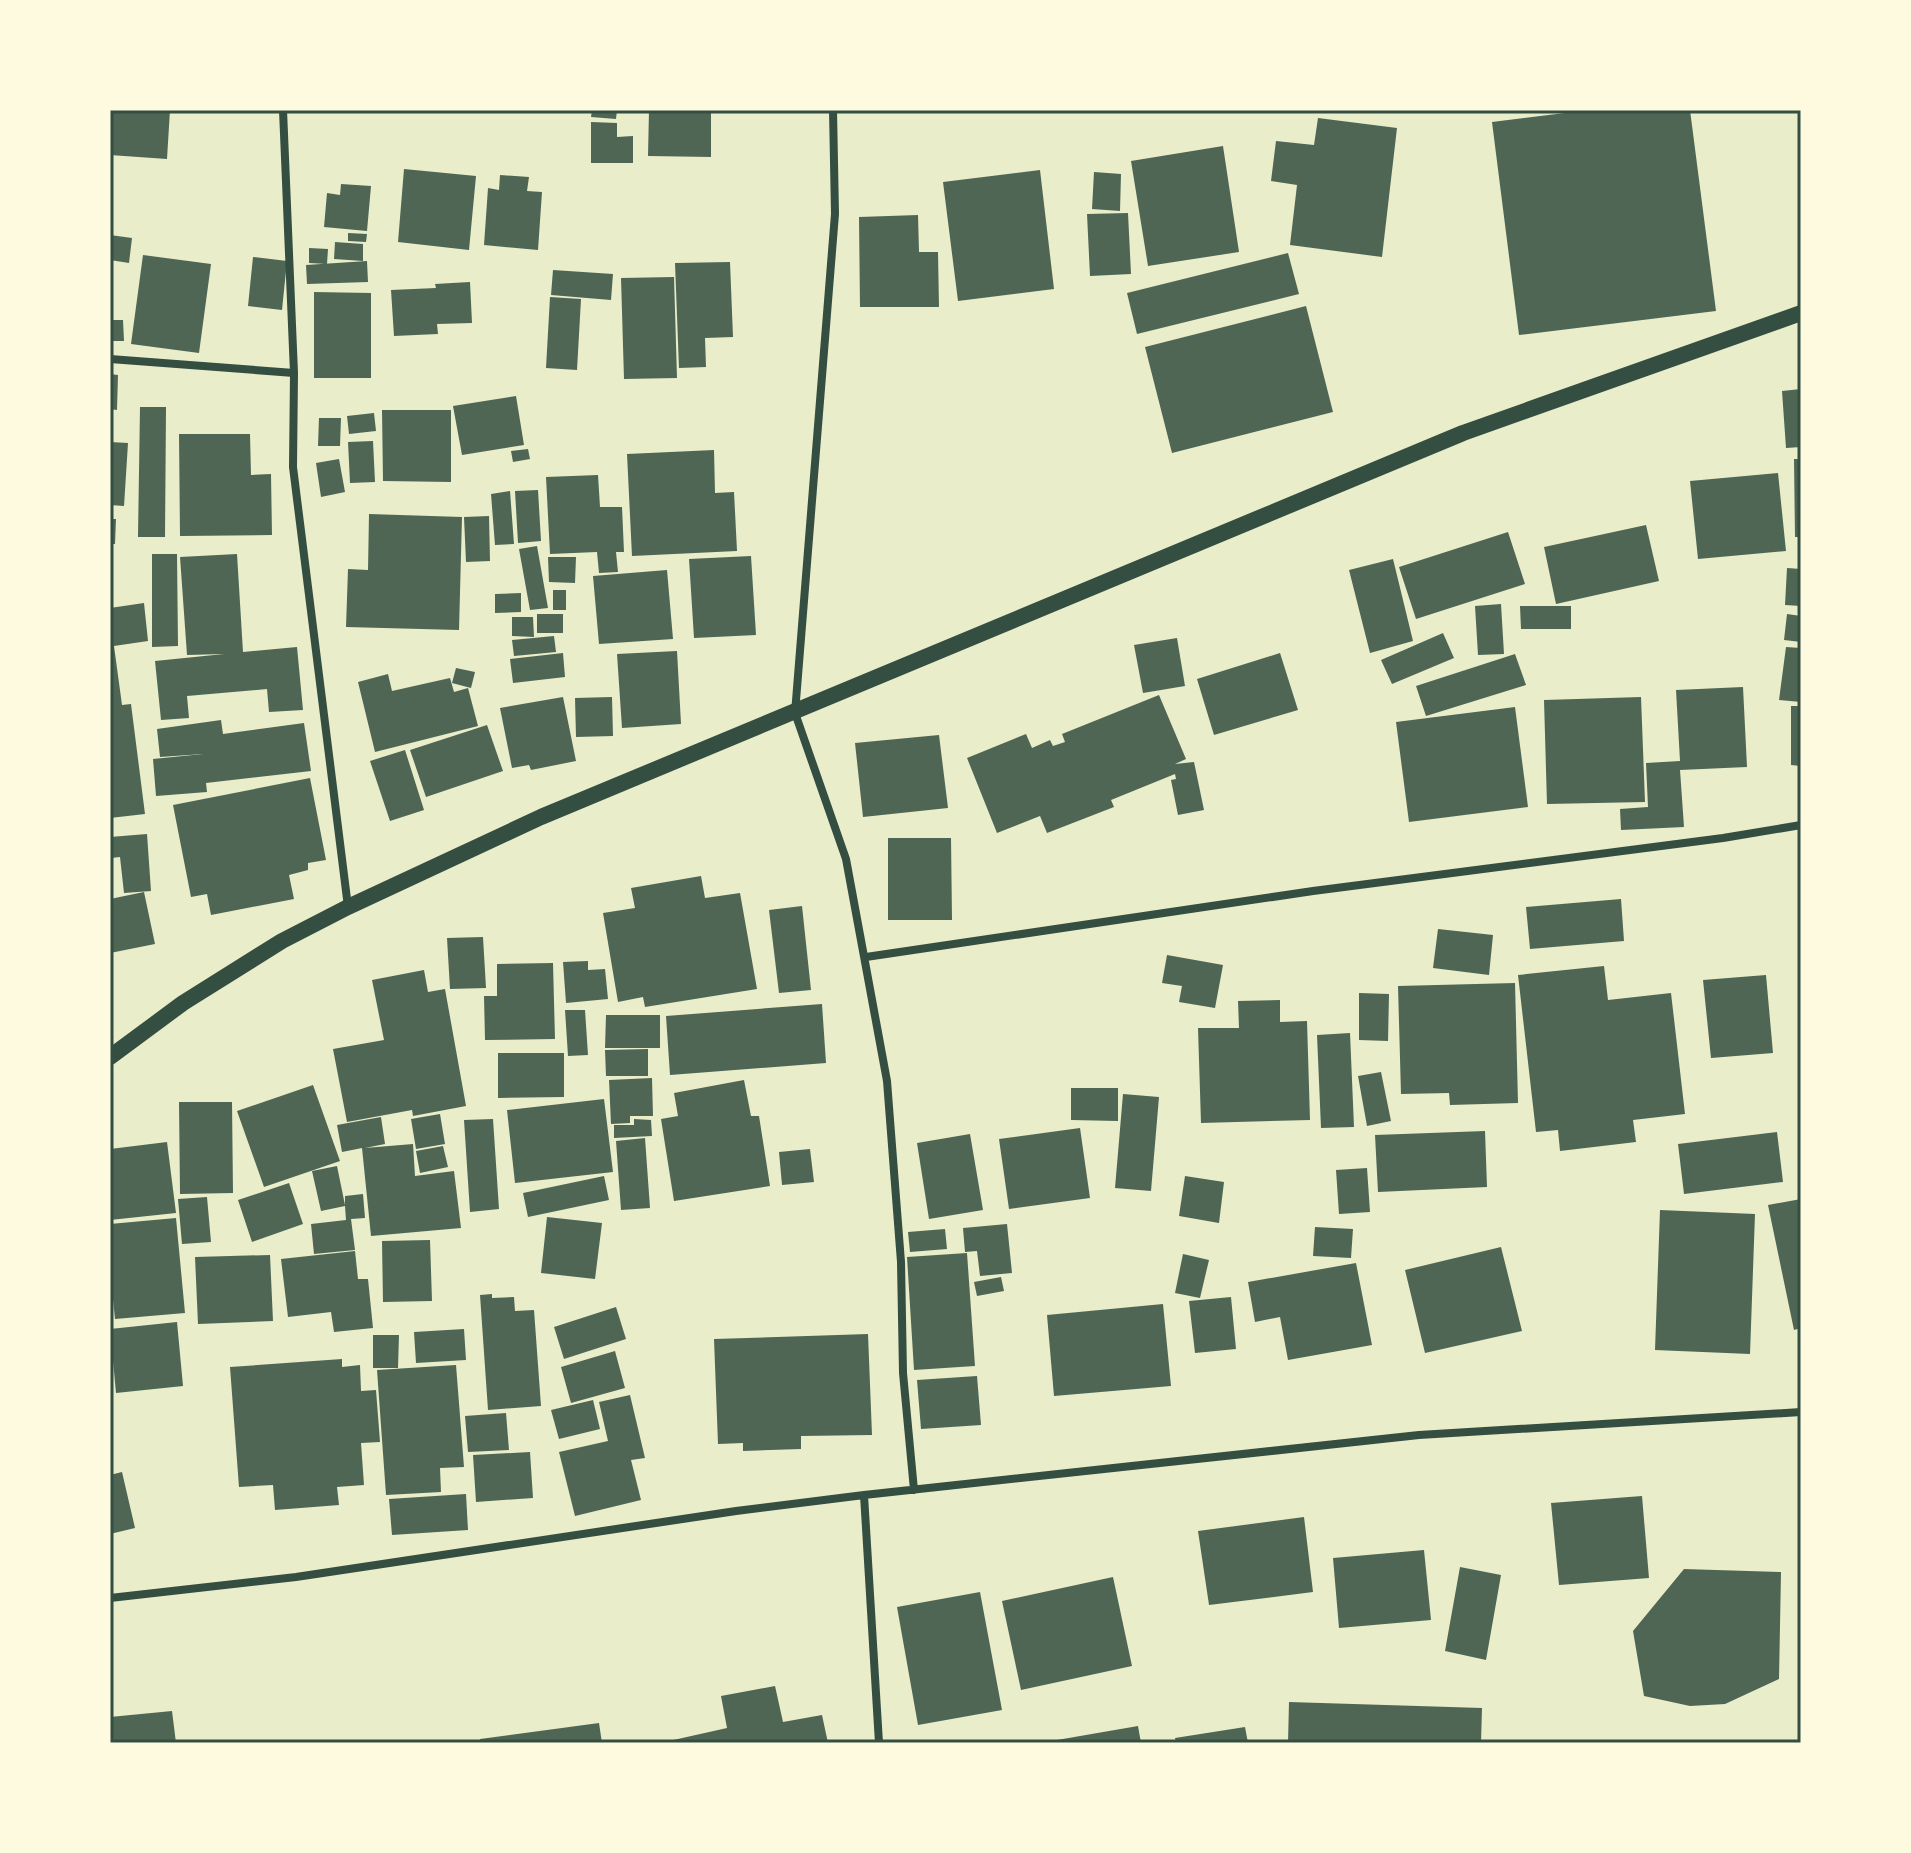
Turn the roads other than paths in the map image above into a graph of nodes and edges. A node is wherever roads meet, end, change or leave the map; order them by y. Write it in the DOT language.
graph roads {
  1 [pos="283,110"];
  2 [pos="833,110"];
  3 [pos="1801,313"];
  4 [pos="110,359"];
  5 [pos="294,373"];
  6 [pos="795,713"];
  7 [pos="1801,825"];
  8 [pos="348,907"];
  9 [pos="866,957"];
  10 [pos="110,1057"];
  11 [pos="1801,1412"];
  12 [pos="914,1490"];
  13 [pos="864,1495"];
  14 [pos="110,1598"];
  15 [pos="879,1743"];
  1 -- 5 [label="street"];
  2 -- 6 [label="street"];
  3 -- 6 [label="main road"];
  4 -- 5 [label="street"];
  5 -- 8 [label="street"];
  6 -- 8 [label="main road"];
  6 -- 9 [label="street"];
  7 -- 9 [label="street"];
  8 -- 10 [label="main road"];
  9 -- 12 [label="street"];
  11 -- 12 [label="street"];
  12 -- 13 [label="street"];
  13 -- 14 [label="street"];
  13 -- 15 [label="street"];
}
